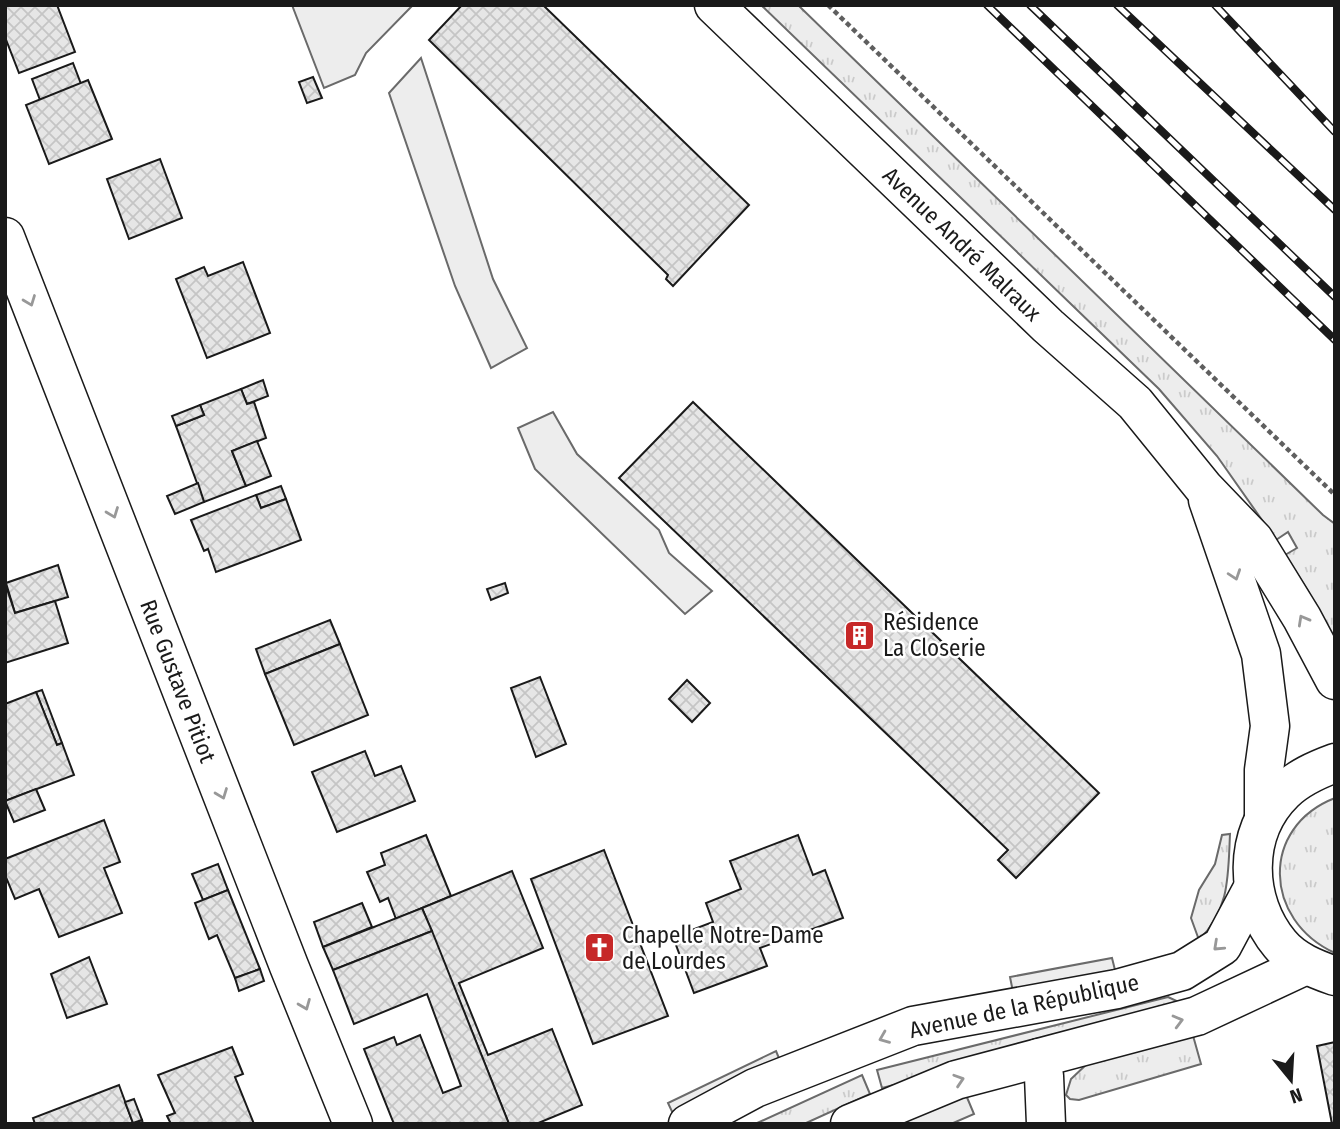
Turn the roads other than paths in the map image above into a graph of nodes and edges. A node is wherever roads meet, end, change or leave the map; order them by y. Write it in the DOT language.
graph roads {
  1 [pos="714,5"];
  2 [pos="5,237"];
  3 [pos="1204,488"];
  4 [pos="1335,680"];
  5 [pos="1335,763"];
  6 [pos="1264,818"];
  7 [pos="1253,888"];
  8 [pos="1321,971"];
  9 [pos="1039,1058"];
  10 [pos="353,1124"];
  11 [pos="688,1124"];
  12 [pos="850,1124"];
  13 [pos="1046,1124"];
  1 -- 3 [label="street, Avenue André Malraux"];
  2 -- 10 [label="street, Rue Gustave Pitiot, one-way"];
  4 -- 3 [label="street, Avenue André Malraux, one-way"];
  3 -- 6 [label="street, one-way"];
  5 -- 6 [label="street"];
  6 -- 7 [label="street"];
  7 -- 8 [label="street"];
  7 -- 11 [label="street, Avenue de la République, one-way"];
  9 -- 8 [label="street, one-way"];
  12 -- 9 [label="street, one-way"];
  9 -- 13 [label="street"];
}
